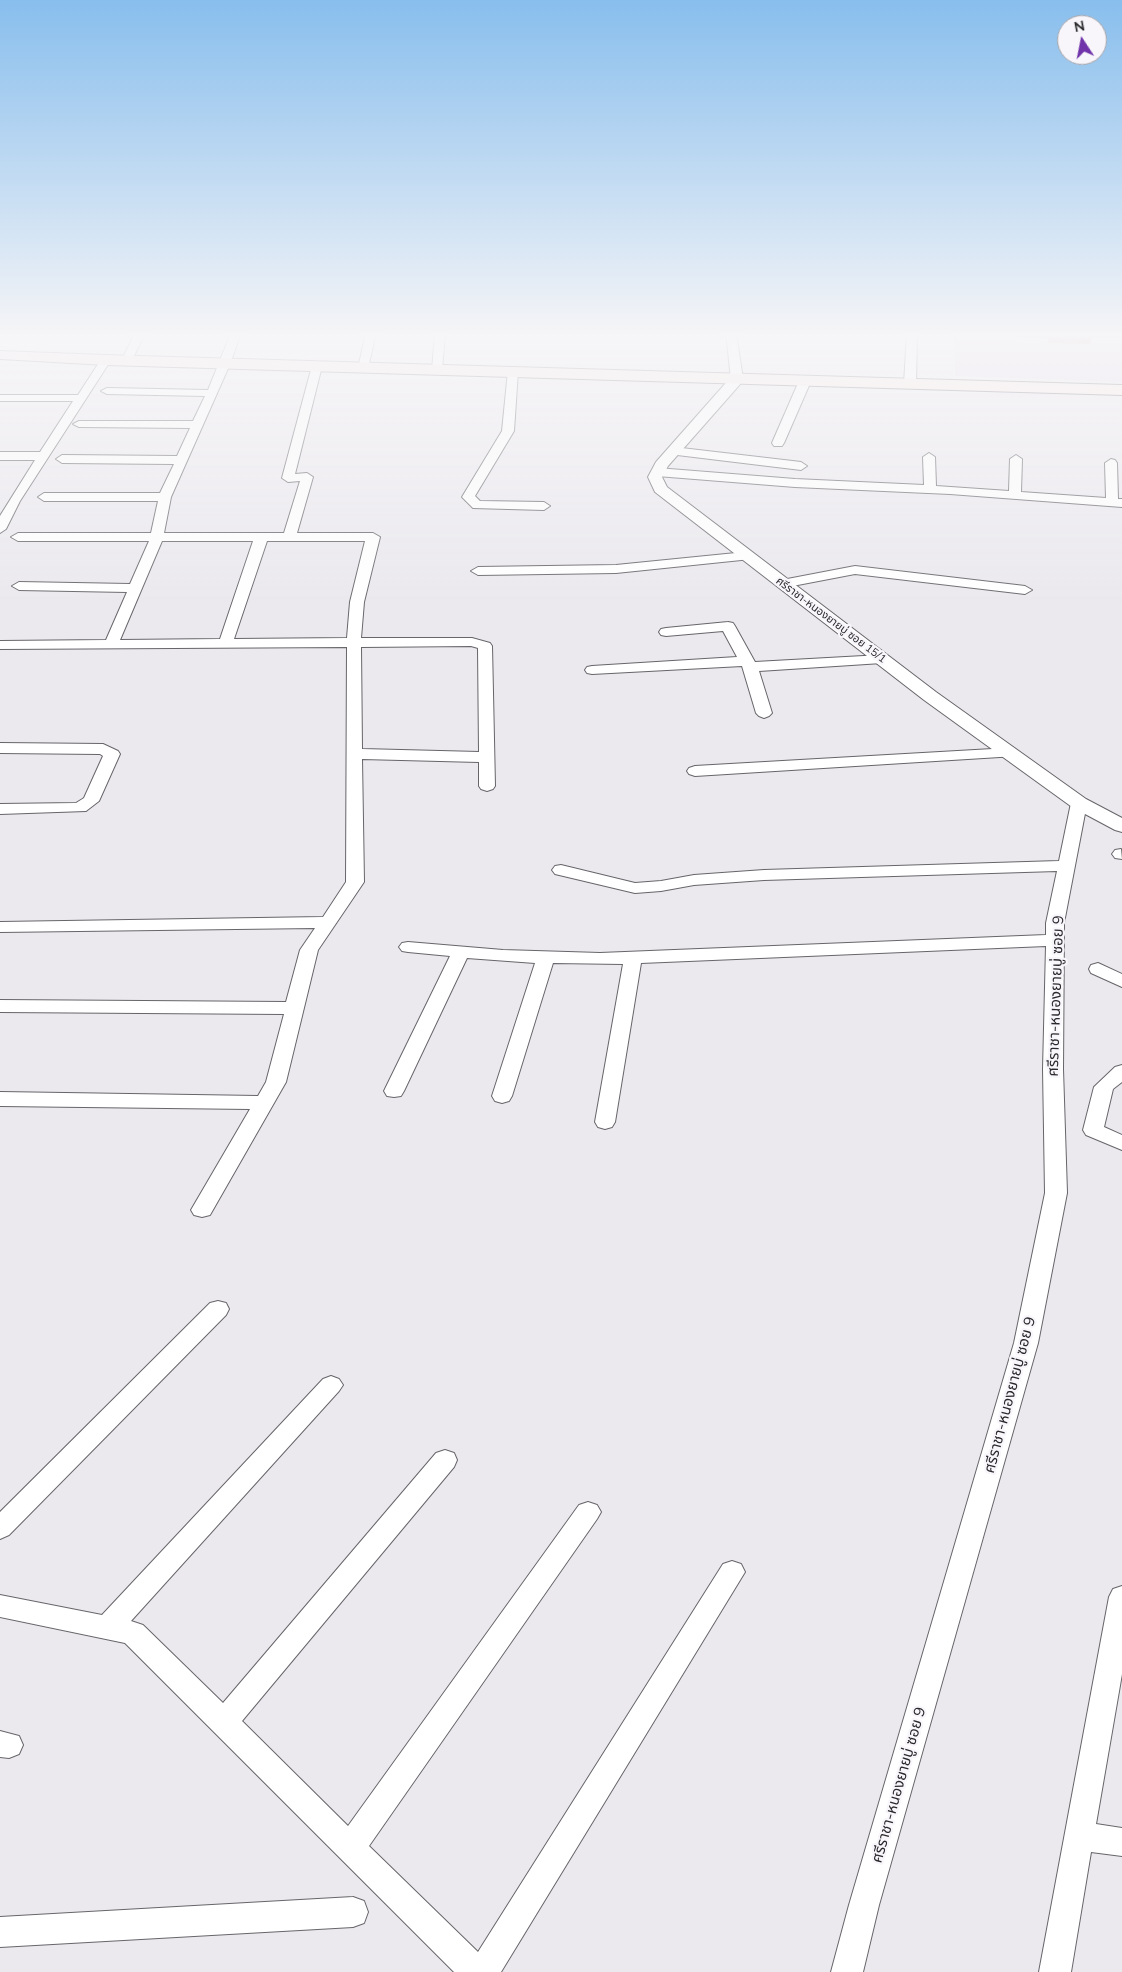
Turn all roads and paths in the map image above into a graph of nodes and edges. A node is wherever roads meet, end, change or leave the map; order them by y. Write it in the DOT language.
graph roads {
  1 [pos="63,425"];
  2 [pos="196,425"];
  3 [pos="302,425"];
  4 [pos="508,425"];
  5 [pos="696,425"];
  6 [pos="786,425"];
  7 [pos="778,443"];
  8 [pos="673,451"];
  9 [pos="0,456"];
  10 [pos="43,456"];
  11 [pos="929,457"];
  12 [pos="62,460"];
  13 [pos="181,460"];
  14 [pos="1016,460"];
  15 [pos="1111,463"];
  16 [pos="801,466"];
  17 [pos="657,472"];
  18 [pos="930,489"];
  19 [pos="1015,495"];
  20 [pos="44,497"];
  21 [pos="165,497"];
  22 [pos="1117,503"];
  23 [pos="6,505"];
  24 [pos="544,506"];
  25 [pos="0,529"];
  26 [pos="18,538"];
  27 [pos="261,538"];
  28 [pos="289,538"];
  29 [pos="156,539"];
  30 [pos="746,556"];
  31 [pos="478,571"];
  32 [pos="782,584"];
  33 [pos="19,586"];
  34 [pos="134,588"];
  35 [pos="1025,590"];
  36 [pos="666,632"];
  37 [pos="354,642"];
  38 [pos="226,643"];
  39 [pos="0,645"];
  40 [pos="111,646"];
  41 [pos="882,659"];
  42 [pos="748,664"];
  43 [pos="592,670"];
  44 [pos="764,713"];
  45 [pos="0,748"];
  46 [pos="1010,753"];
  47 [pos="355,754"];
  48 [pos="487,756"];
  49 [pos="695,771"];
  50 [pos="487,786"];
  51 [pos="1079,803"];
  52 [pos="0,808"];
  53 [pos="1122,826"];
  54 [pos="1066,866"];
  55 [pos="560,870"];
  56 [pos="328,922"];
  57 [pos="0,927"];
  58 [pos="1054,940"];
  59 [pos="408,947"];
  60 [pos="460,952"];
  61 [pos="546,957"];
  62 [pos="633,958"];
  63 [pos="1098,970"];
  64 [pos="1122,981"];
  65 [pos="0,1006"];
  66 [pos="295,1008"];
  67 [pos="1122,1071"];
  68 [pos="394,1091"];
  69 [pos="502,1096"];
  70 [pos="0,1099"];
  71 [pos="264,1103"];
  72 [pos="605,1122"];
  73 [pos="1122,1143"];
  74 [pos="202,1210"];
  75 [pos="218,1309"];
  76 [pos="331,1385"];
  77 [pos="445,1460"];
  78 [pos="588,1512"];
  79 [pos="0,1528"];
  80 [pos="732,1572"];
  81 [pos="1122,1597"];
  82 [pos="0,1606"];
  83 [pos="107,1628"];
  84 [pos="224,1723"];
  85 [pos="1079,1836"];
  86 [pos="1122,1842"];
  87 [pos="350,1848"];
  88 [pos="353,1912"];
  89 [pos="0,1932"];
  90 [pos="476,1972"];
  91 [pos="483,1972"];
  92 [pos="846,1972"];
  93 [pos="1055,1972"];
  1 -- 10 [label="street"];
  2 -- 13 [label="street"];
  3 -- 28 [label="street"];
  4 -- 24 [label="street"];
  5 -- 8 [label="street"];
  6 -- 7 [label="street"];
  8 -- 16 [label="street"];
  8 -- 17 [label="street"];
  9 -- 10 [label="street"];
  10 -- 23 [label="street"];
  11 -- 18 [label="street"];
  12 -- 13 [label="street"];
  13 -- 21 [label="street"];
  14 -- 19 [label="street"];
  15 -- 22 [label="street"];
  17 -- 18 [label="street"];
  17 -- 30 [label="street, ศรีราชา-หนองยายบู่ ซอย 15/1"];
  18 -- 19 [label="street"];
  19 -- 22 [label="street"];
  20 -- 21 [label="street"];
  21 -- 29 [label="street"];
  23 -- 25 [label="street"];
  26 -- 29 [label="street"];
  27 -- 28 [label="street"];
  27 -- 29 [label="street"];
  27 -- 38 [label="street"];
  28 -- 37 [label="street"];
  29 -- 34 [label="street"];
  30 -- 31 [label="street"];
  30 -- 32 [label="street, ศรีราชา-หนองยายบู่ ซอย 15/1"];
  32 -- 35 [label="street"];
  32 -- 41 [label="street, ศรีราชา-หนองยายบู่ ซอย 15/1"];
  33 -- 34 [label="street"];
  34 -- 40 [label="street"];
  36 -- 42 [label="street"];
  37 -- 38 [label="street"];
  37 -- 47 [label="street"];
  37 -- 48 [label="street"];
  38 -- 40 [label="street"];
  39 -- 40 [label="street"];
  41 -- 42 [label="street"];
  41 -- 46 [label="street, ศรีราชา-หนองยายบู่ ซอย 15/1"];
  42 -- 43 [label="street"];
  42 -- 44 [label="street"];
  45 -- 52 [label="street"];
  46 -- 49 [label="street"];
  46 -- 51 [label="street, ศรีราชา-หนองยายบู่ ซอย 15/1"];
  47 -- 48 [label="street"];
  47 -- 56 [label="street"];
  48 -- 50 [label="street"];
  51 -- 53 [label="street, ศรีราชา-หนองยายบู่ ซอย 15/1"];
  51 -- 54 [label="street, ศรีราชา-หนองยายบู่ ซอย 9"];
  54 -- 55 [label="street"];
  54 -- 58 [label="street, ศรีราชา-หนองยายบู่ ซอย 9"];
  56 -- 57 [label="street"];
  56 -- 66 [label="street"];
  58 -- 62 [label="street"];
  58 -- 92 [label="street, ศรีราชา-หนองยายบู่ ซอย 9"];
  59 -- 60 [label="street"];
  60 -- 61 [label="street"];
  60 -- 68 [label="street"];
  61 -- 62 [label="street"];
  61 -- 69 [label="street"];
  62 -- 72 [label="street"];
  63 -- 64 [label="street"];
  65 -- 66 [label="street"];
  66 -- 71 [label="street"];
  67 -- 73 [label="street"];
  70 -- 71 [label="street"];
  71 -- 74 [label="street"];
  75 -- 79 [label="street"];
  76 -- 83 [label="street"];
  77 -- 84 [label="street"];
  78 -- 87 [label="street"];
  80 -- 91 [label="street"];
  81 -- 85 [label="street"];
  82 -- 83 [label="street"];
  83 -- 84 [label="street"];
  84 -- 87 [label="street"];
  85 -- 86 [label="street"];
  85 -- 93 [label="street"];
  87 -- 90 [label="street"];
  88 -- 89 [label="street"];
}
